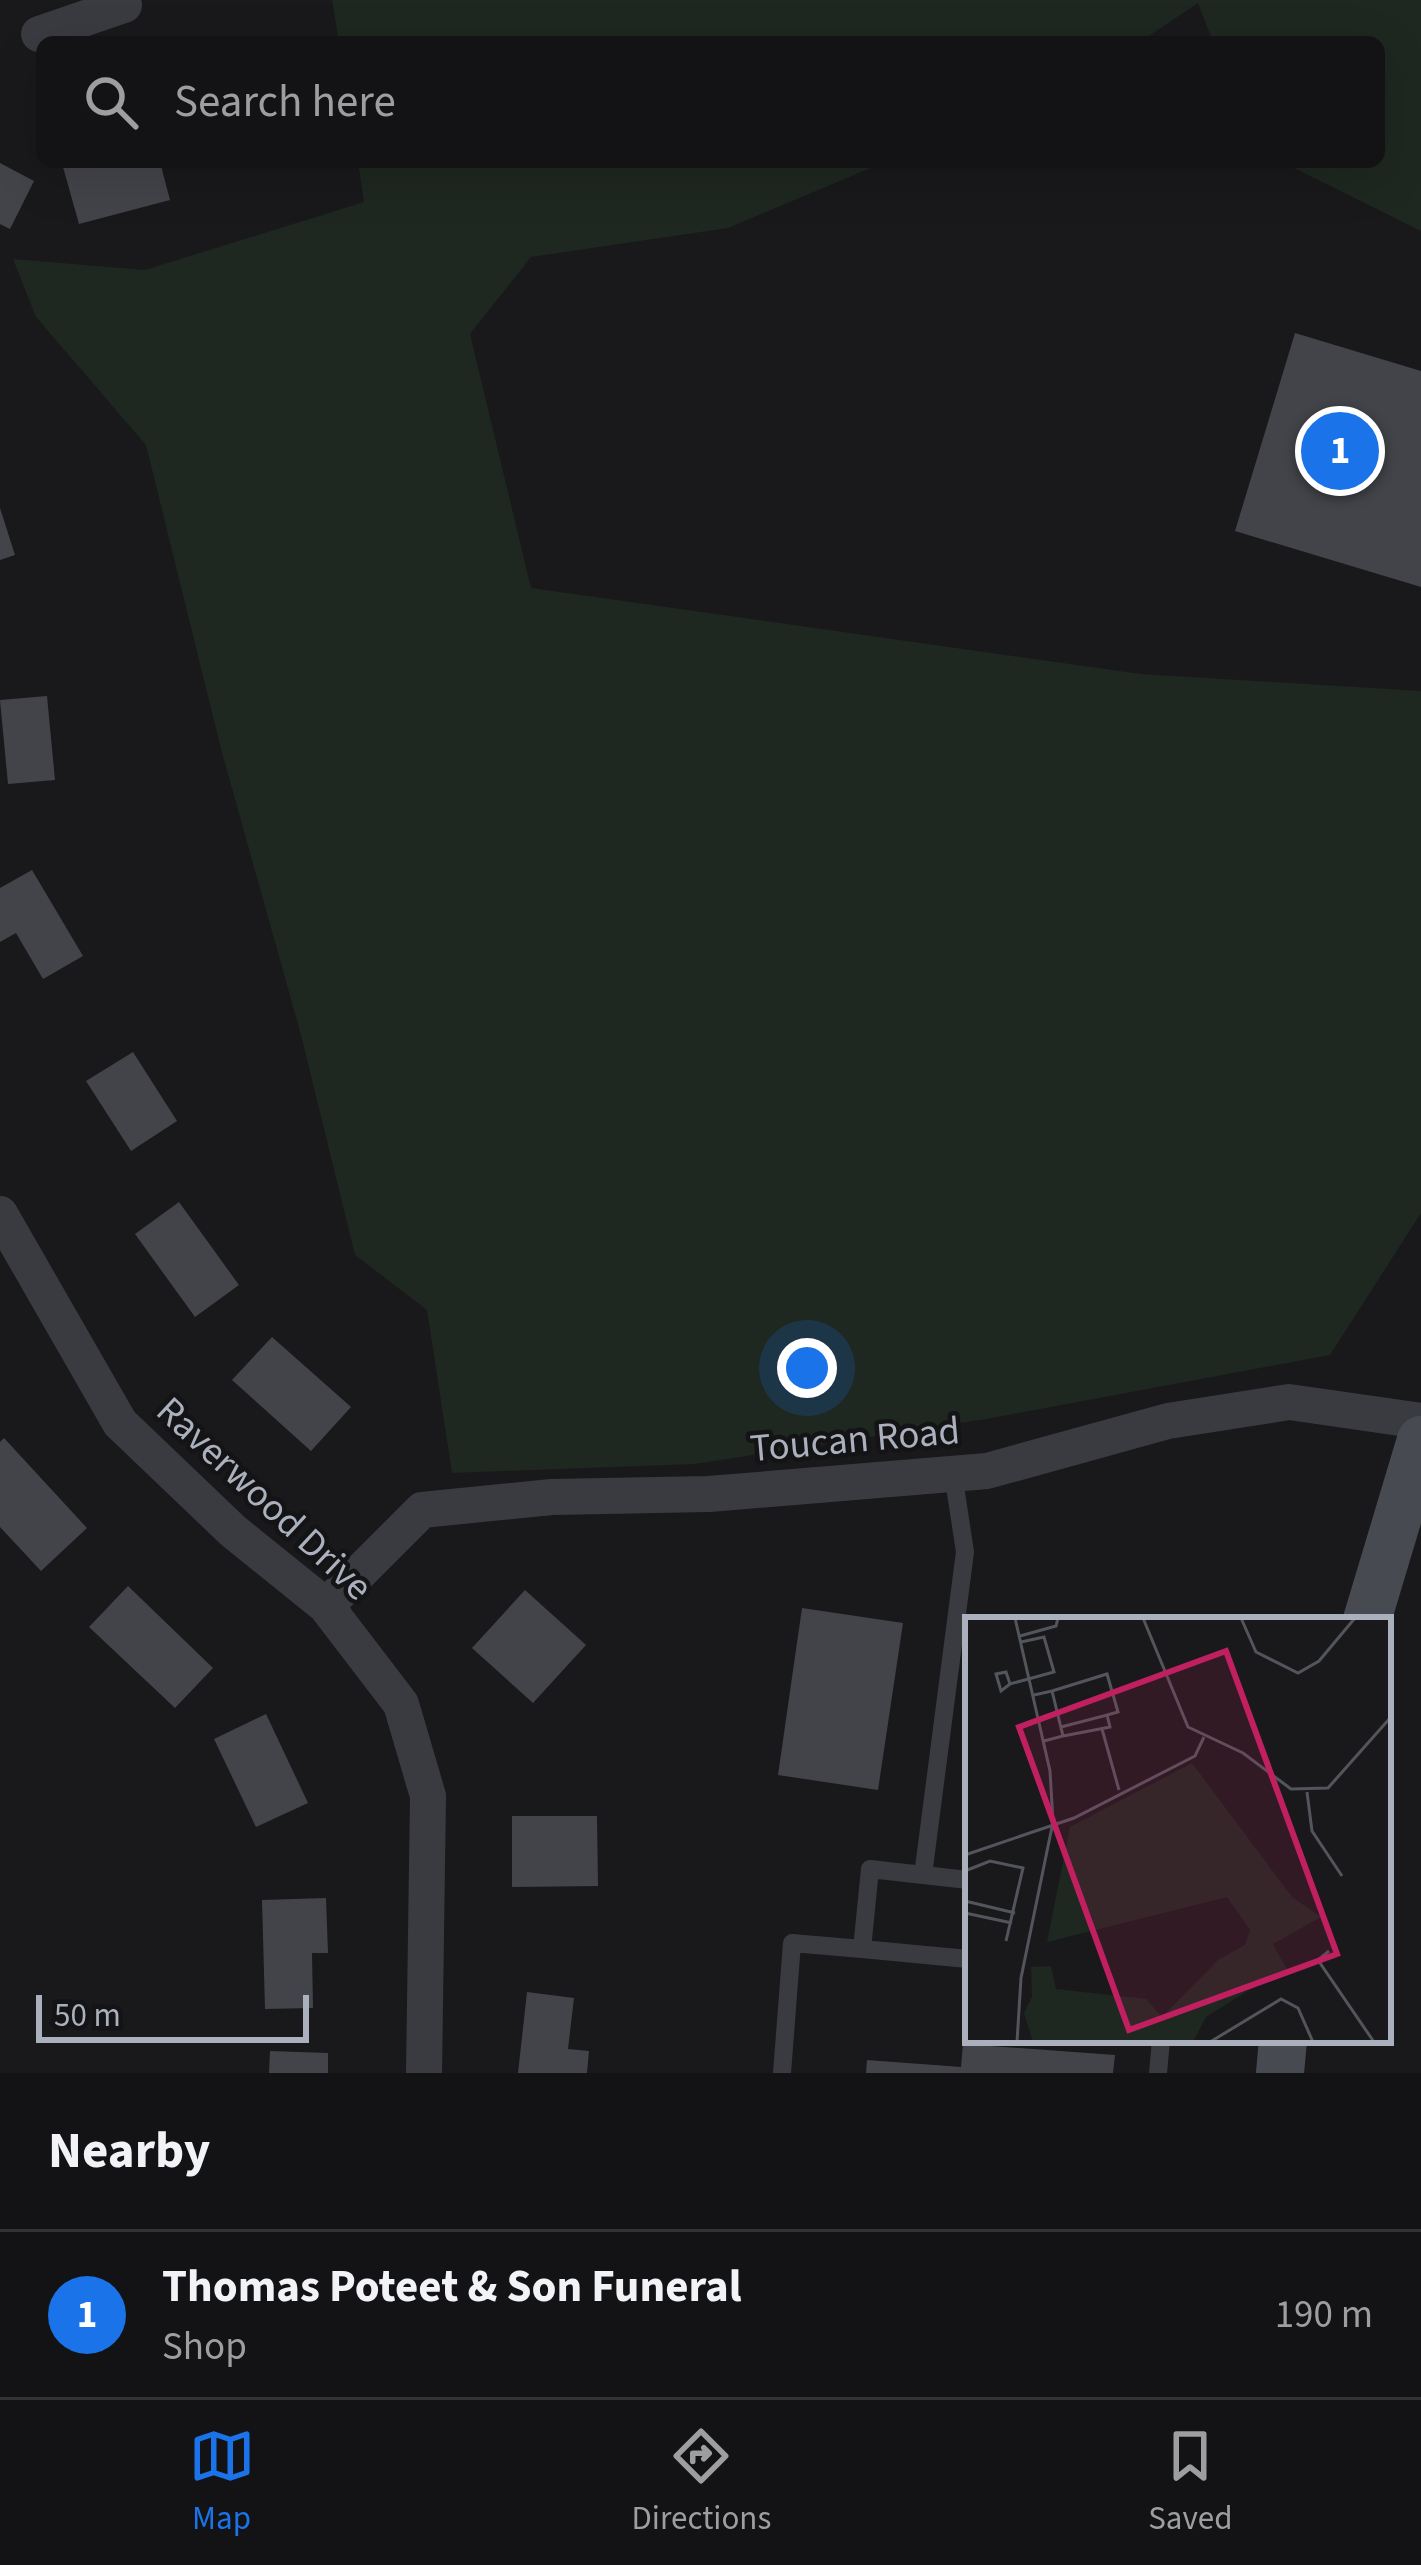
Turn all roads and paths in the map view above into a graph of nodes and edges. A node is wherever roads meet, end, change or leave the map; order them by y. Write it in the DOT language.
graph roads {
  1 [pos="123,0"];
  2 [pos="39,34"];
  3 [pos="0,1214"];
  4 [pos="1421,1421"];
  5 [pos="1421,1440"];
  6 [pos="953,1473"];
  7 [pos="326,1606"];
  8 [pos="1367,1617"];
  9 [pos="923,1875"];
  10 [pos="965,1880"];
  11 [pos="862,1949"];
  12 [pos="965,1959"];
  13 [pos="1161,2043"];
  14 [pos="1283,2043"];
  15 [pos="424,2073"];
  16 [pos="782,2073"];
  17 [pos="1158,2073"];
  18 [pos="1280,2073"];
  1 -- 2 [label="street"];
  3 -- 7 [label="street, Raverwood Drive"];
  4 -- 6 [label="street, Toucan Road"];
  5 -- 8 [label="main road"];
  6 -- 7 [label="street, Toucan Road"];
  6 -- 9 [label="lane"];
  7 -- 15 [label="street, Raverwood Drive"];
  9 -- 10 [label="lane"];
  9 -- 11 [label="lane"];
  11 -- 12 [label="lane"];
  11 -- 16 [label="lane"];
  13 -- 17 [label="lane"];
  14 -- 18 [label="main road"];
}
